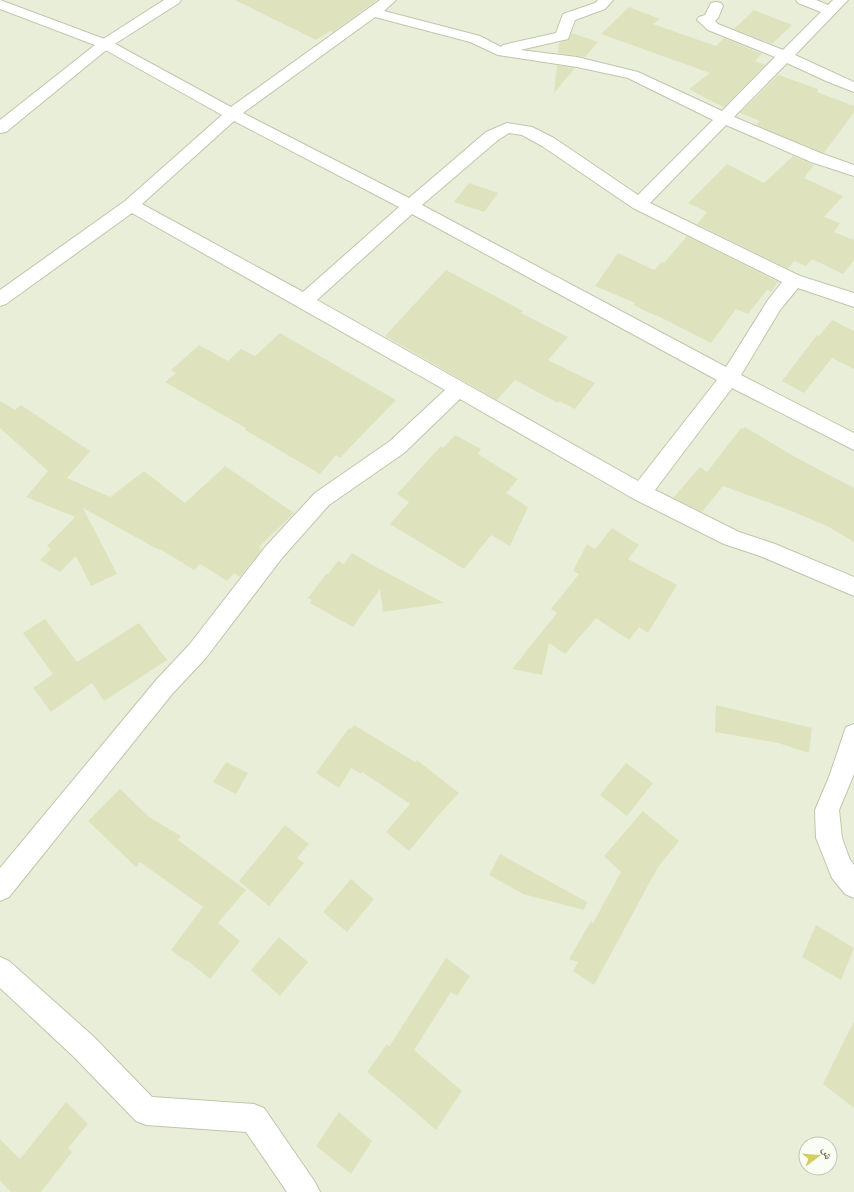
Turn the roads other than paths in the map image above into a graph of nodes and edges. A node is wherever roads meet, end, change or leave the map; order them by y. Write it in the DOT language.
graph roads {
  1 [pos="174,0"];
  2 [pos="389,0"];
  3 [pos="606,0"];
  4 [pos="803,0"];
  5 [pos="841,0"];
  6 [pos="714,2"];
  7 [pos="0,4"];
  8 [pos="830,11"];
  9 [pos="372,12"];
  10 [pos="105,44"];
  11 [pos="498,51"];
  12 [pos="786,56"];
  13 [pos="854,86"];
  14 [pos="232,114"];
  15 [pos="723,118"];
  16 [pos="0,128"];
  17 [pos="854,171"];
  18 [pos="639,204"];
  19 [pos="131,205"];
  20 [pos="410,206"];
  21 [pos="794,280"];
  22 [pos="0,299"];
  23 [pos="854,300"];
  24 [pos="304,301"];
  25 [pos="729,378"];
  26 [pos="459,389"];
  27 [pos="854,442"];
  28 [pos="641,493"];
  29 [pos="854,587"];
  30 [pos="854,735"];
  31 [pos="854,885"];
  32 [pos="0,888"];
  33 [pos="0,970"];
  34 [pos="305,1192"];
  1 -- 10 [label="street"];
  2 -- 9 [label="street"];
  3 -- 11 [label="street"];
  4 -- 8 [label="street"];
  5 -- 8 [label="street"];
  6 -- 12 [label="street"];
  7 -- 10 [label="street"];
  8 -- 12 [label="street"];
  9 -- 11 [label="street"];
  9 -- 14 [label="street"];
  10 -- 14 [label="street"];
  10 -- 16 [label="street"];
  11 -- 15 [label="street"];
  12 -- 13 [label="street"];
  12 -- 15 [label="street"];
  14 -- 19 [label="street"];
  14 -- 20 [label="street"];
  15 -- 17 [label="street"];
  15 -- 18 [label="street"];
  18 -- 20 [label="street"];
  18 -- 21 [label="street"];
  19 -- 22 [label="street"];
  19 -- 24 [label="street"];
  20 -- 24 [label="street"];
  20 -- 25 [label="street"];
  21 -- 23 [label="street"];
  21 -- 25 [label="street"];
  24 -- 26 [label="street"];
  25 -- 27 [label="street"];
  25 -- 28 [label="street"];
  26 -- 28 [label="street"];
  26 -- 32 [label="street"];
  28 -- 29 [label="street"];
  30 -- 31 [label="street"];
  33 -- 34 [label="street"];
}
